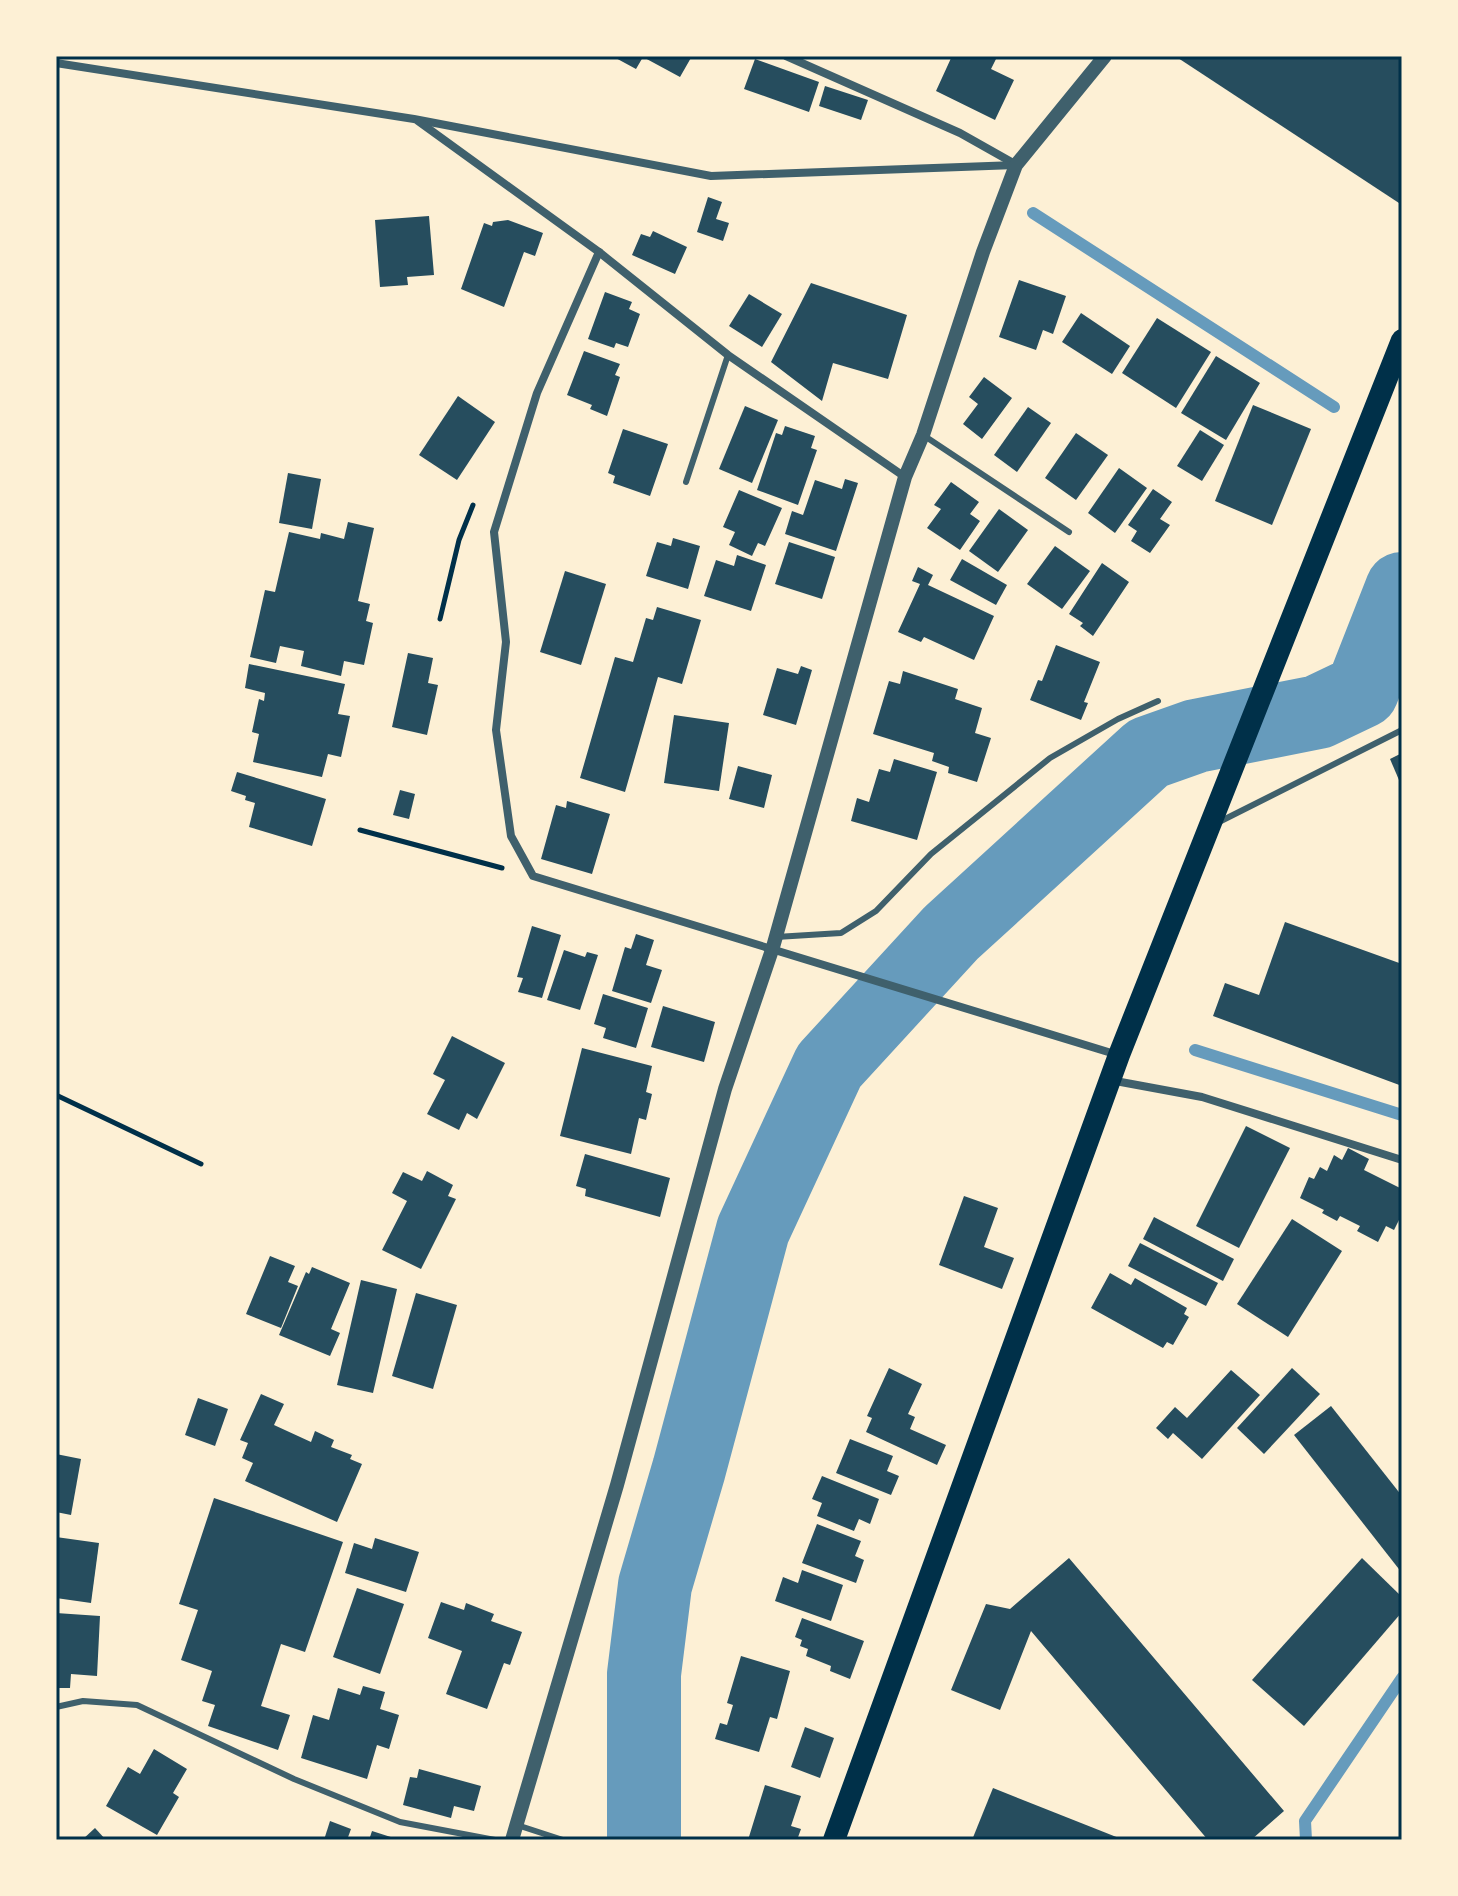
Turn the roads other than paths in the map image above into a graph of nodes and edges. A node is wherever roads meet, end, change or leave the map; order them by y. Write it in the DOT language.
graph roads {
  1 [pos="786,56"];
  2 [pos="1105,56"];
  3 [pos="56,63"];
  4 [pos="414,119"];
  5 [pos="1016,165"];
  6 [pos="599,252"];
  7 [pos="1402,340"];
  8 [pos="728,355"];
  9 [pos="923,435"];
  10 [pos="905,477"];
  11 [pos="686,482"];
  12 [pos="1069,532"];
  13 [pos="1158,701"];
  14 [pos="1402,730"];
  15 [pos="1208,828"];
  16 [pos="774,942"];
  17 [pos="1119,1055"];
  18 [pos="1110,1080"];
  19 [pos="1402,1160"];
  20 [pos="56,1707"];
  21 [pos="516,1825"];
  22 [pos="495,1840"];
  23 [pos="512,1840"];
  24 [pos="563,1840"];
  25 [pos="834,1840"];
  1 -- 5 [label="street"];
  2 -- 5 [label="street"];
  3 -- 4 [label="street"];
  4 -- 5 [label="street"];
  4 -- 6 [label="street"];
  5 -- 9 [label="street"];
  6 -- 8 [label="street"];
  6 -- 16 [label="street"];
  7 -- 15 [label="highway"];
  8 -- 10 [label="street"];
  8 -- 11 [label="lane"];
  9 -- 10 [label="street"];
  9 -- 12 [label="lane"];
  10 -- 16 [label="street"];
  13 -- 16 [label="lane"];
  14 -- 15 [label="lane"];
  15 -- 17 [label="highway"];
  16 -- 17 [label="street"];
  16 -- 21 [label="street"];
  17 -- 18 [label="highway"];
  18 -- 19 [label="street"];
  18 -- 25 [label="highway"];
  20 -- 22 [label="lane"];
  21 -- 23 [label="street"];
  21 -- 24 [label="lane"];
}
